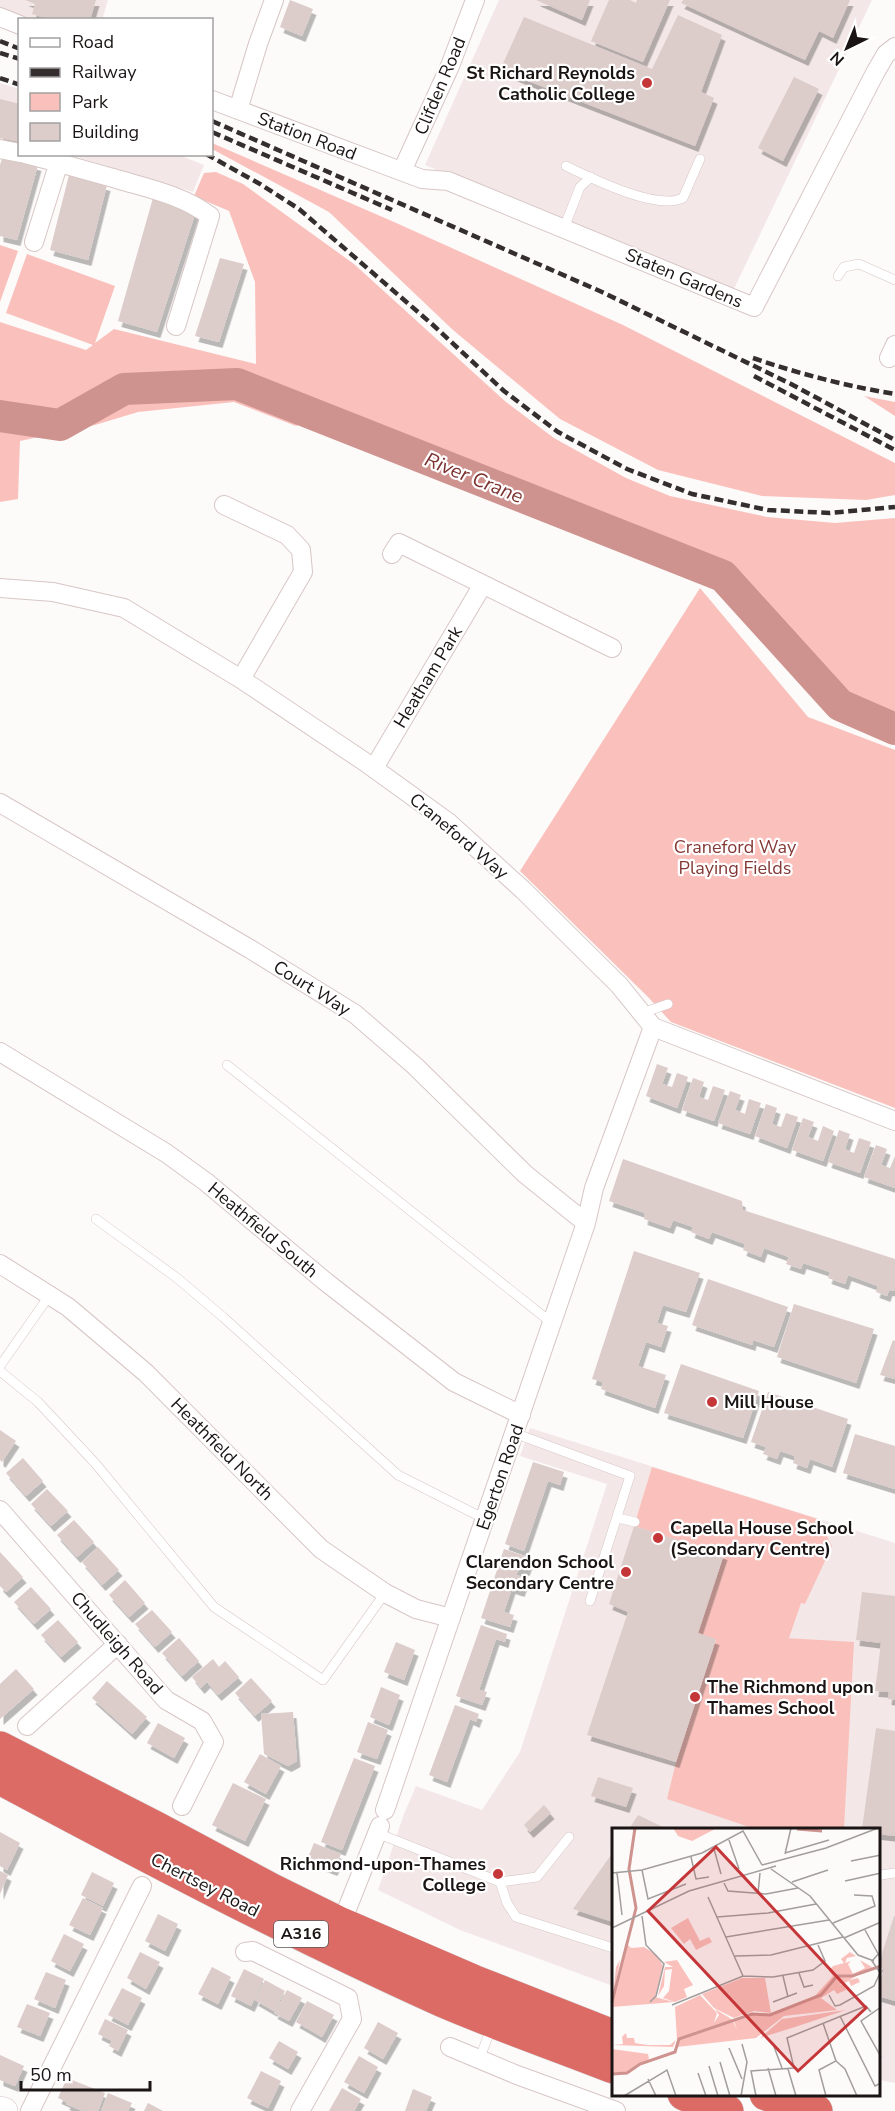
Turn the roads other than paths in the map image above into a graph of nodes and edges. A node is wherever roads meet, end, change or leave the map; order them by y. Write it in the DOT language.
graph roads {
  1 [pos="274,0"];
  2 [pos="475,0"];
  3 [pos="0,17"];
  4 [pos="18,24"];
  5 [pos="895,47"];
  6 [pos="213,100"];
  7 [pos="238,110"];
  8 [pos="0,149"];
  9 [pos="18,153"];
  10 [pos="34,156"];
  11 [pos="700,159"];
  12 [pos="59,162"];
  13 [pos="566,166"];
  14 [pos="402,171"];
  15 [pos="591,177"];
  16 [pos="564,228"];
  17 [pos="34,242"];
  18 [pos="838,276"];
  19 [pos="895,280"];
  20 [pos="177,326"];
  21 [pos="224,505"];
  22 [pos="392,554"];
  23 [pos="482,586"];
  24 [pos="0,588"];
  25 [pos="612,648"];
  26 [pos="241,679"];
  27 [pos="374,768"];
  28 [pos="0,803"];
  29 [pos="668,1004"];
  30 [pos="647,1020"];
  31 [pos="0,1052"];
  32 [pos="227,1065"];
  33 [pos="895,1121"];
  34 [pos="96,1219"];
  35 [pos="586,1223"];
  36 [pos="0,1264"];
  37 [pos="49,1296"];
  38 [pos="552,1323"];
  39 [pos="0,1366"];
  40 [pos="0,1371"];
  41 [pos="521,1415"];
  42 [pos="514,1433"];
  43 [pos="1,1513"];
  44 [pos="618,1518"];
  45 [pos="485,1519"];
  46 [pos="634,1522"];
  47 [pos="385,1593"];
  48 [pos="590,1601"];
  49 [pos="451,1618"];
  50 [pos="118,1644"];
  51 [pos="27,1726"];
  52 [pos="0,1748"];
  53 [pos="0,1778"];
  54 [pos="182,1806"];
  55 [pos="381,1823"];
  56 [pos="569,1837"];
  57 [pos="895,1873"];
  58 [pos="880,1876"];
  59 [pos="500,1882"];
  60 [pos="142,1886"];
  61 [pos="341,1924"];
  62 [pos="612,1948"];
  63 [pos="244,1952"];
  64 [pos="494,2021"];
  65 [pos="612,2036"];
  66 [pos="450,2047"];
  67 [pos="479,2060"];
  68 [pos="612,2067"];
  69 [pos="689,2096"];
  70 [pos="772,2096"];
  71 [pos="30,2111"];
  72 [pos="300,2111"];
  73 [pos="616,2111"];
  74 [pos="727,2111"];
  75 [pos="816,2111"];
  1 -- 7 [label="street"];
  2 -- 14 [label="street, Clifden Road"];
  3 -- 4 [label="street"];
  5 -- 16 [label="street, Staten Gardens"];
  6 -- 7 [label="street, Station Road"];
  7 -- 14 [label="street, Station Road"];
  8 -- 9 [label="street"];
  10 -- 12 [label="street"];
  11 -- 15 [label="lane"];
  12 -- 17 [label="street"];
  12 -- 20 [label="street"];
  13 -- 15 [label="lane"];
  14 -- 16 [label="street, Staten Gardens"];
  15 -- 16 [label="lane"];
  18 -- 19 [label="lane"];
  21 -- 26 [label="street"];
  22 -- 23 [label="street"];
  23 -- 25 [label="street"];
  23 -- 27 [label="street, Heatham Park"];
  24 -- 26 [label="street, Craneford Way"];
  26 -- 27 [label="street, Craneford Way"];
  27 -- 30 [label="street, Craneford Way"];
  28 -- 35 [label="street, Court Way"];
  29 -- 30 [label="lane"];
  30 -- 33 [label="street, Craneford Way"];
  30 -- 35 [label="street, Egerton Road"];
  31 -- 41 [label="street, Heathfield South"];
  32 -- 38 [label="lane"];
  34 -- 45 [label="lane"];
  35 -- 38 [label="street, Egerton Road"];
  36 -- 37 [label="street, Heathfield North"];
  37 -- 39 [label="lane"];
  37 -- 47 [label="street, Heathfield North"];
  38 -- 41 [label="street, Egerton Road"];
  40 -- 47 [label="lane"];
  41 -- 42 [label="street, Egerton Road"];
  42 -- 44 [label="lane"];
  42 -- 45 [label="street, Egerton Road"];
  43 -- 50 [label="street, Chudleigh Road"];
  44 -- 46 [label="lane"];
  44 -- 48 [label="lane"];
  45 -- 49 [label="street, Egerton Road"];
  47 -- 49 [label="street, Heathfield North"];
  49 -- 55 [label="street, Egerton Road"];
  50 -- 51 [label="street"];
  50 -- 54 [label="street, Chudleigh Road"];
  52 -- 61 [label="highway, Chertsey Road / A316"];
  53 -- 64 [label="highway, Chertsey Road / A316"];
  55 -- 59 [label="lane"];
  55 -- 61 [label="street, Egerton Road"];
  56 -- 59 [label="lane"];
  57 -- 58 [label="lane"];
  59 -- 62 [label="lane"];
  60 -- 71 [label="street"];
  61 -- 65 [label="highway, Chertsey Road / A316"];
  63 -- 72 [label="street"];
  64 -- 67 [label="lane"];
  64 -- 68 [label="highway, Chertsey Road / A316"];
  66 -- 67 [label="street"];
  67 -- 73 [label="street"];
  69 -- 74 [label="highway"];
  70 -- 75 [label="highway"];
}
